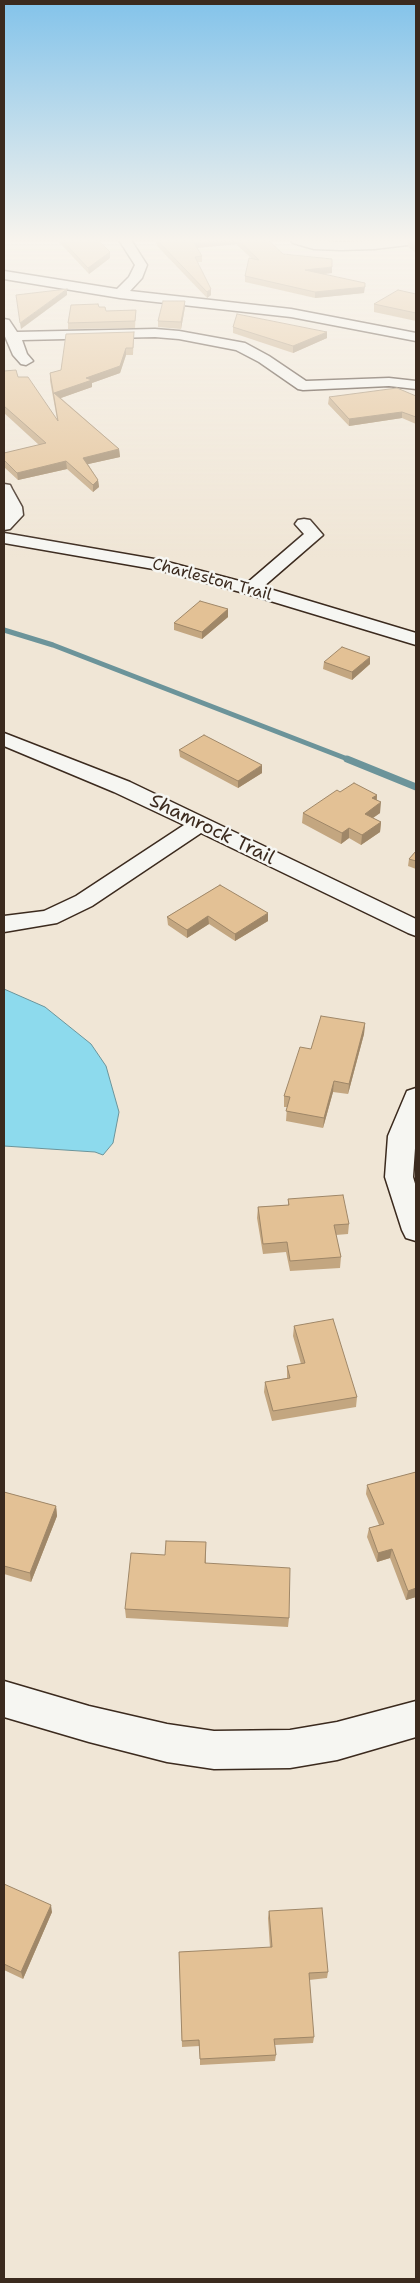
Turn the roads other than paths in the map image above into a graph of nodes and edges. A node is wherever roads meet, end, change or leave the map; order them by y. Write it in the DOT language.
graph roads {
  1 [pos="17,347"];
  2 [pos="241,347"];
  3 [pos="26,361"];
  4 [pos="416,385"];
  5 [pos="4,489"];
  6 [pos="304,524"];
  7 [pos="4,525"];
  8 [pos="4,538"];
  9 [pos="250,589"];
  10 [pos="416,639"];
  11 [pos="4,739"];
  12 [pos="196,823"];
  13 [pos="4,924"];
  14 [pos="416,928"];
  15 [pos="416,1098"];
  16 [pos="416,1230"];
  17 [pos="4,1699"];
  18 [pos="416,1719"];
  1 -- 3 [label="street"];
  2 -- 4 [label="street"];
  5 -- 7 [label="street"];
  6 -- 9 [label="street"];
  8 -- 9 [label="street, Charleston Trail"];
  9 -- 10 [label="street, Charleston Trail"];
  11 -- 12 [label="street, Shamrock Trail"];
  12 -- 13 [label="street"];
  12 -- 14 [label="street, Shamrock Trail"];
  15 -- 16 [label="street"];
  17 -- 18 [label="street"];
}
